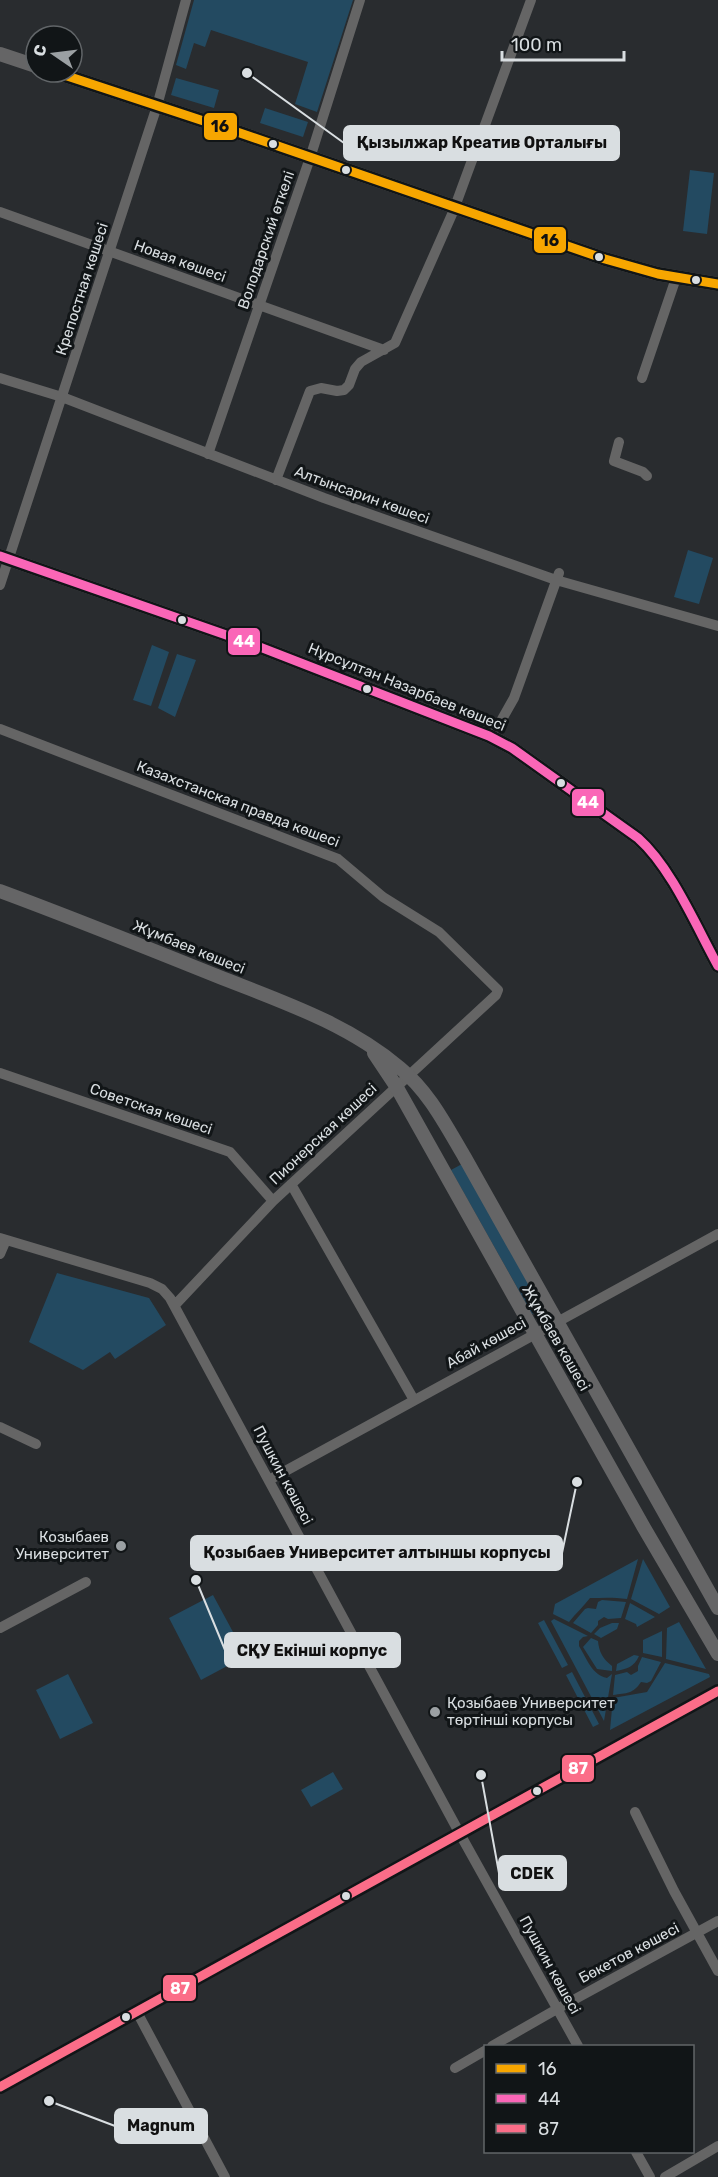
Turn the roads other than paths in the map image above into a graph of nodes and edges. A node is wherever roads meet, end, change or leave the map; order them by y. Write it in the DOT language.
graph roads {
  1 [pos="186,0"];
  2 [pos="360,0"];
  3 [pos="531,0"];
  4 [pos="0,54"];
  5 [pos="24,62"];
  6 [pos="84,82"];
  7 [pos="157,106"];
  8 [pos="310,158"];
  9 [pos="455,208"];
  10 [pos="0,212"];
  11 [pos="110,252"];
  12 [pos="676,278"];
  13 [pos="718,284"];
  14 [pos="260,305"];
  15 [pos="384,350"];
  16 [pos="0,378"];
  17 [pos="642,378"];
  18 [pos="62,398"];
  19 [pos="620,442"];
  20 [pos="208,454"];
  21 [pos="647,476"];
  22 [pos="276,480"];
  23 [pos="4,557"];
  24 [pos="558,576"];
  25 [pos="0,585"];
  26 [pos="718,626"];
  27 [pos="0,729"];
  28 [pos="489,736"];
  29 [pos="0,891"];
  30 [pos="718,966"];
  31 [pos="498,990"];
  32 [pos="363,1040"];
  33 [pos="0,1073"];
  34 [pos="408,1076"];
  35 [pos="396,1086"];
  36 [pos="291,1184"];
  37 [pos="273,1201"];
  38 [pos="718,1234"];
  39 [pos="3,1239"];
  40 [pos="0,1254"];
  41 [pos="175,1305"];
  42 [pos="557,1322"];
  43 [pos="536,1334"];
  44 [pos="414,1400"];
  45 [pos="0,1426"];
  46 [pos="36,1444"];
  47 [pos="269,1480"];
  48 [pos="86,1582"];
  49 [pos="718,1608"];
  50 [pos="0,1628"];
  51 [pos="718,1654"];
  52 [pos="718,1691"];
  53 [pos="635,1812"];
  54 [pos="460,1834"];
  55 [pos="718,1921"];
  56 [pos="696,1933"];
  57 [pos="718,1971"];
  58 [pos="557,2009"];
  59 [pos="137,2012"];
  60 [pos="494,2045"];
  61 [pos="577,2045"];
  62 [pos="484,2051"];
  63 [pos="455,2068"];
  64 [pos="0,2087"];
  65 [pos="718,2146"];
  66 [pos="637,2153"];
  67 [pos="225,2177"];
  68 [pos="650,2177"];
  69 [pos="665,2177"];
  1 -- 7 [label="street, Крепостная көшесі"];
  2 -- 8 [label="street, Володарский өткелі"];
  3 -- 9 [label="street"];
  4 -- 5 [label="main road"];
  6 -- 7 [label="main road"];
  7 -- 8 [label="main road"];
  7 -- 11 [label="street, Крепостная көшесі"];
  8 -- 9 [label="main road"];
  8 -- 14 [label="street, Володарский өткелі"];
  9 -- 12 [label="main road"];
  9 -- 15 [label="street"];
  10 -- 11 [label="street, Новая көшесі"];
  11 -- 14 [label="street, Новая көшесі"];
  11 -- 18 [label="street, Крепостная көшесі"];
  12 -- 13 [label="main road"];
  12 -- 17 [label="street"];
  14 -- 15 [label="street, Новая көшесі"];
  14 -- 20 [label="street, Володарский өткелі"];
  15 -- 22 [label="street"];
  16 -- 18 [label="street, Алтынсарин көшесі"];
  18 -- 20 [label="street, Алтынсарин көшесі"];
  18 -- 23 [label="street, Крепостная көшесі"];
  19 -- 21 [label="street"];
  20 -- 22 [label="street, Алтынсарин көшесі"];
  22 -- 24 [label="street, Алтынсарин көшесі"];
  23 -- 25 [label="street, Крепостная көшесі"];
  23 -- 28 [label="main road, Нұрсұлтан Назарбаев көшесі"];
  24 -- 26 [label="street, Алтынсарин көшесі"];
  24 -- 28 [label="street"];
  27 -- 31 [label="street, Казахстанская правда көшесі"];
  28 -- 30 [label="main road, Нұрсұлтан Назарбаев көшесі"];
  29 -- 32 [label="main road, Жұмбаев көшесі"];
  31 -- 34 [label="street, Пионерская көшесі"];
  32 -- 34 [label="main road, Жұмбаев көшесі"];
  32 -- 35 [label="main road, Жұмбаев көшесі"];
  33 -- 37 [label="street, Советская көшесі"];
  34 -- 35 [label="street, Пионерская көшесі"];
  34 -- 42 [label="main road, Жұмбаев көшесі"];
  35 -- 36 [label="street, Пионерская көшесі"];
  35 -- 43 [label="main road, Жұмбаев көшесі"];
  36 -- 37 [label="street, Пионерская көшесі"];
  36 -- 44 [label="street"];
  37 -- 41 [label="street, Пионерская көшесі"];
  38 -- 42 [label="street, Абай көшесі"];
  39 -- 40 [label="street"];
  39 -- 41 [label="street, Пушкин көшесі"];
  41 -- 47 [label="street, Пушкин көшесі"];
  42 -- 43 [label="street, Абай көшесі"];
  42 -- 49 [label="main road, Жұмбаев көшесі"];
  43 -- 44 [label="street, Абай көшесі"];
  43 -- 51 [label="main road, Жұмбаев көшесі"];
  44 -- 47 [label="street, Абай көшесі"];
  45 -- 46 [label="street"];
  47 -- 54 [label="street, Пушкин көшесі"];
  48 -- 50 [label="street"];
  52 -- 54 [label="street"];
  53 -- 56 [label="street"];
  54 -- 58 [label="street, Пушкин көшесі"];
  54 -- 59 [label="street"];
  55 -- 56 [label="street, Бөкетов көшесі"];
  56 -- 57 [label="street"];
  56 -- 58 [label="street, Бөкетов көшесі"];
  58 -- 60 [label="street, Бөкетов көшесі"];
  58 -- 61 [label="street, Пушкин көшесі"];
  59 -- 64 [label="street"];
  59 -- 67 [label="street"];
  62 -- 63 [label="street"];
  65 -- 69 [label="street"];
  66 -- 68 [label="street"];
}
